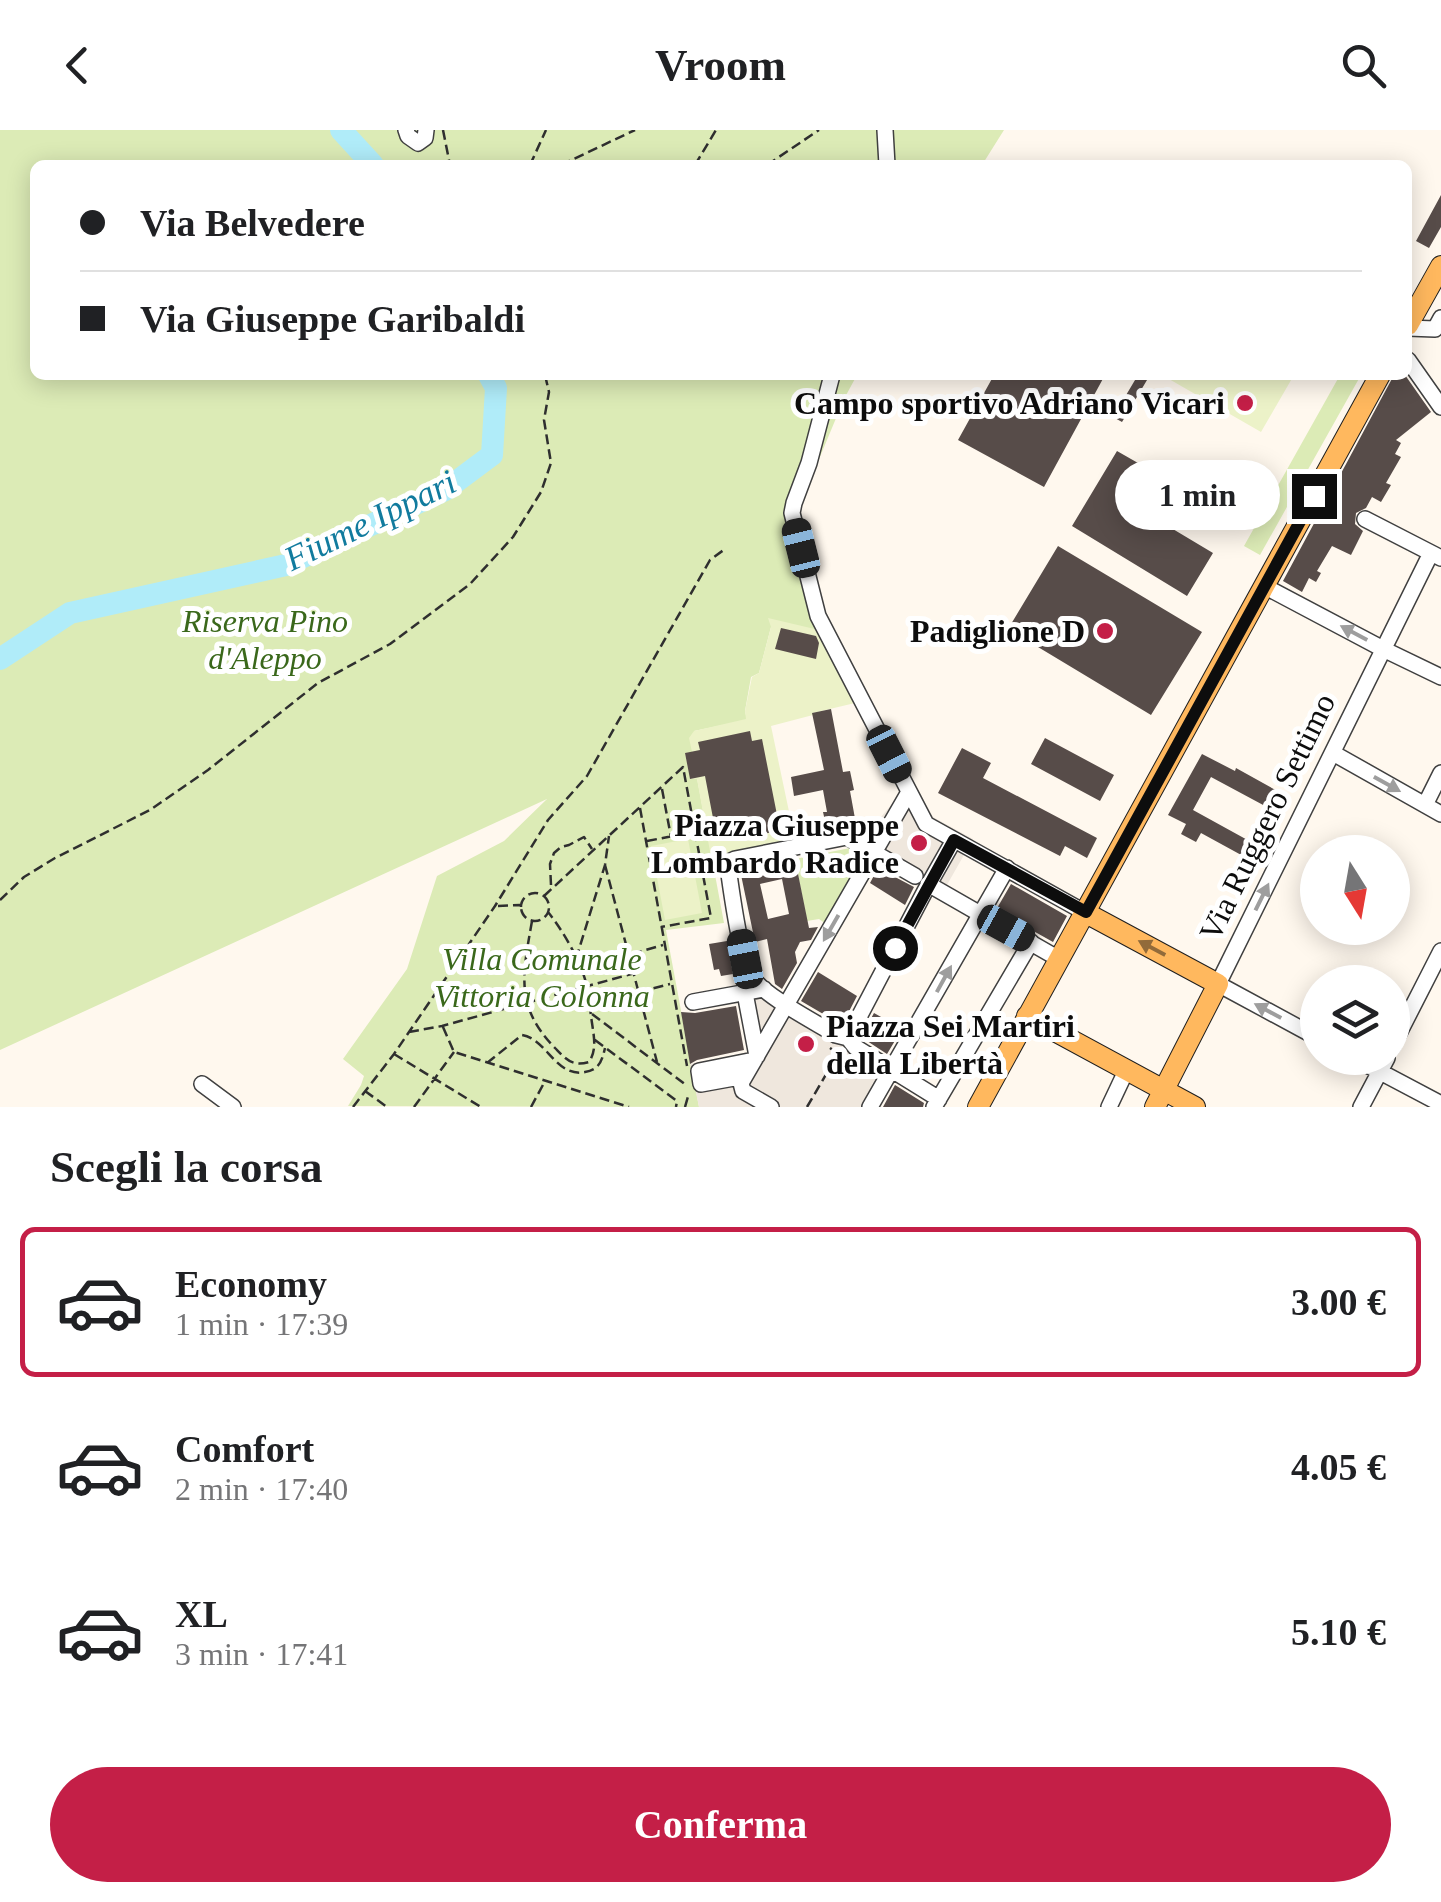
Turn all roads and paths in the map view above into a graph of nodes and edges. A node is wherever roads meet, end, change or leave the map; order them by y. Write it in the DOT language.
graph roads {
  1 [pos="406,130"];
  2 [pos="426,130"];
  3 [pos="443,130"];
  4 [pos="546,130"];
  5 [pos="635,130"];
  6 [pos="716,130"];
  7 [pos="820,130"];
  8 [pos="885,130"];
  9 [pos="449,160"];
  10 [pos="532,160"];
  11 [pos="572,160"];
  12 [pos="698,160"];
  13 [pos="774,160"];
  14 [pos="887,160"];
  15 [pos="1441,266"];
  16 [pos="1441,318"];
  17 [pos="1412,319"];
  18 [pos="1412,326"];
  19 [pos="1412,366"];
  20 [pos="546,380"];
  21 [pos="831,380"];
  22 [pos="1377,380"];
  23 [pos="1441,407"];
  24 [pos="1365,520"];
  25 [pos="726,550"];
  26 [pos="1436,556"];
  27 [pos="1264,586"];
  28 [pos="1383,649"];
  29 [pos="1441,677"];
  30 [pos="1333,753"];
  31 [pos="1441,773"];
  32 [pos="662,786"];
  33 [pos="908,790"];
  34 [pos="1424,805"];
  35 [pos="640,807"];
  36 [pos="1441,814"];
  37 [pos="888,829"];
  38 [pos="695,832"];
  39 [pos="609,835"];
  40 [pos="671,836"];
  41 [pos="847,837"];
  42 [pos="646,842"];
  43 [pos="961,844"];
  44 [pos="593,850"];
  45 [pos="871,853"];
  46 [pos="605,865"];
  47 [pos="1006,868"];
  48 [pos="928,886"];
  49 [pos="552,888"];
  50 [pos="544,896"];
  51 [pos="0,900"];
  52 [pos="521,905"];
  53 [pos="495,906"];
  54 [pos="548,912"];
  55 [pos="1086,912"];
  56 [pos="981,914"];
  57 [pos="532,920"];
  58 [pos="661,927"];
  59 [pos="1030,942"];
  60 [pos="664,945"];
  61 [pos="1441,951"];
  62 [pos="630,955"];
  63 [pos="576,959"];
  64 [pos="1059,959"];
  65 [pos="634,973"];
  66 [pos="671,984"];
  67 [pos="1218,984"];
  68 [pos="587,986"];
  69 [pos="754,991"];
  70 [pos="639,992"];
  71 [pos="789,1001"];
  72 [pos="693,1002"];
  73 [pos="526,1003"];
  74 [pos="1410,1012"];
  75 [pos="590,1013"];
  76 [pos="1027,1016"];
  77 [pos="442,1026"];
  78 [pos="1300,1028"];
  79 [pos="772,1030"];
  80 [pos="408,1032"];
  81 [pos="849,1036"];
  82 [pos="594,1040"];
  83 [pos="605,1048"];
  84 [pos="454,1052"];
  85 [pos="394,1054"];
  86 [pos="838,1054"];
  87 [pos="756,1058"];
  88 [pos="657,1062"];
  89 [pos="487,1064"];
  90 [pos="688,1069"];
  91 [pos="895,1069"];
  92 [pos="1126,1071"];
  93 [pos="1378,1075"];
  94 [pos="1400,1075"];
  95 [pos="746,1076"];
  96 [pos="436,1079"];
  97 [pos="544,1082"];
  98 [pos="202,1084"];
  99 [pos="365,1091"];
  100 [pos="1159,1099"];
  101 [pos="937,1103"];
  102 [pos="1441,1104"];
  103 [pos="230,1106"];
  104 [pos="353,1107"];
  105 [pos="387,1107"];
  106 [pos="416,1107"];
  107 [pos="481,1107"];
  108 [pos="530,1107"];
  109 [pos="629,1107"];
  110 [pos="676,1107"];
  111 [pos="684,1107"];
  112 [pos="772,1107"];
  113 [pos="807,1107"];
  114 [pos="870,1107"];
  115 [pos="978,1107"];
  116 [pos="1108,1107"];
  117 [pos="1195,1107"];
  118 [pos="1362,1107"];
  1 -- 2 [label="street"];
  3 -- 9 [label="path"];
  4 -- 10 [label="path"];
  5 -- 11 [label="path"];
  6 -- 12 [label="path"];
  7 -- 13 [label="path"];
  8 -- 14 [label="street"];
  15 -- 17 [label="main road"];
  16 -- 18 [label="street"];
  19 -- 23 [label="street"];
  20 -- 51 [label="path"];
  21 -- 33 [label="street"];
  22 -- 27 [label="main road"];
  24 -- 26 [label="street"];
  25 -- 53 [label="path"];
  26 -- 28 [label="street, Via Ruggero Settimo"];
  28 -- 27 [label="street, one-way"];
  27 -- 55 [label="main road"];
  28 -- 29 [label="street"];
  28 -- 30 [label="street, Via Ruggero Settimo"];
  30 -- 34 [label="street, one-way"];
  67 -- 30 [label="street, Via Ruggero Settimo, one-way"];
  31 -- 34 [label="street"];
  32 -- 35 [label="path"];
  32 -- 38 [label="path"];
  32 -- 40 [label="path"];
  33 -- 37 [label="street"];
  33 -- 43 [label="street"];
  34 -- 36 [label="street"];
  35 -- 39 [label="path"];
  35 -- 42 [label="path"];
  37 -- 41 [label="street"];
  37 -- 45 [label="street"];
  38 -- 40 [label="path"];
  38 -- 58 [label="path"];
  39 -- 44 [label="path"];
  39 -- 46 [label="path"];
  40 -- 42 [label="path"];
  41 -- 45 [label="street"];
  41 -- 69 [label="street"];
  42 -- 58 [label="path"];
  43 -- 47 [label="street"];
  43 -- 48 [label="street"];
  44 -- 49 [label="path"];
  44 -- 49 [label="path"];
  45 -- 48 [label="street"];
  45 -- 71 [label="street, one-way"];
  46 -- 62 [label="path"];
  46 -- 63 [label="path"];
  47 -- 55 [label="street"];
  47 -- 56 [label="street"];
  48 -- 56 [label="street"];
  48 -- 81 [label="street"];
  49 -- 50 [label="path"];
  50 -- 52 [label="path"];
  50 -- 54 [label="path"];
  52 -- 53 [label="path"];
  52 -- 57 [label="path"];
  53 -- 80 [label="path"];
  54 -- 57 [label="path"];
  54 -- 63 [label="path"];
  55 -- 64 [label="main road"];
  67 -- 55 [label="main road, one-way"];
  56 -- 59 [label="street"];
  91 -- 56 [label="street, one-way"];
  57 -- 73 [label="path"];
  58 -- 60 [label="path"];
  59 -- 64 [label="street"];
  59 -- 101 [label="street"];
  60 -- 62 [label="path"];
  60 -- 66 [label="path"];
  61 -- 74 [label="street"];
  62 -- 65 [label="path"];
  63 -- 68 [label="path"];
  64 -- 76 [label="main road"];
  65 -- 68 [label="path"];
  65 -- 70 [label="path"];
  66 -- 70 [label="path"];
  66 -- 90 [label="path"];
  78 -- 67 [label="street, one-way"];
  67 -- 100 [label="main road, Via Ruggero Settimo"];
  68 -- 73 [label="path"];
  68 -- 75 [label="path"];
  69 -- 71 [label="street"];
  69 -- 72 [label="street"];
  69 -- 79 [label="street"];
  69 -- 87 [label="street"];
  70 -- 88 [label="path"];
  71 -- 79 [label="street"];
  71 -- 81 [label="street"];
  73 -- 77 [label="path"];
  73 -- 82 [label="path"];
  75 -- 82 [label="path"];
  75 -- 88 [label="path"];
  76 -- 92 [label="main road"];
  76 -- 115 [label="main road"];
  77 -- 80 [label="path"];
  77 -- 84 [label="path"];
  79 -- 87 [label="street"];
  80 -- 85 [label="path"];
  81 -- 91 [label="street"];
  82 -- 83 [label="path"];
  83 -- 89 [label="path"];
  83 -- 110 [label="path"];
  84 -- 89 [label="path"];
  84 -- 96 [label="path"];
  85 -- 96 [label="path"];
  85 -- 99 [label="path"];
  86 -- 113 [label="path"];
  87 -- 95 [label="street"];
  87 -- 95 [label="street"];
  88 -- 111 [label="path"];
  89 -- 97 [label="path"];
  91 -- 101 [label="street"];
  91 -- 114 [label="street"];
  92 -- 100 [label="main road"];
  92 -- 116 [label="street"];
  93 -- 118 [label="street"];
  94 -- 102 [label="street"];
  95 -- 112 [label="street"];
  96 -- 106 [label="path"];
  96 -- 107 [label="path"];
  97 -- 108 [label="path"];
  97 -- 109 [label="path"];
  98 -- 103 [label="street"];
  99 -- 104 [label="path"];
  99 -- 105 [label="path"];
  100 -- 117 [label="main road"];
}
